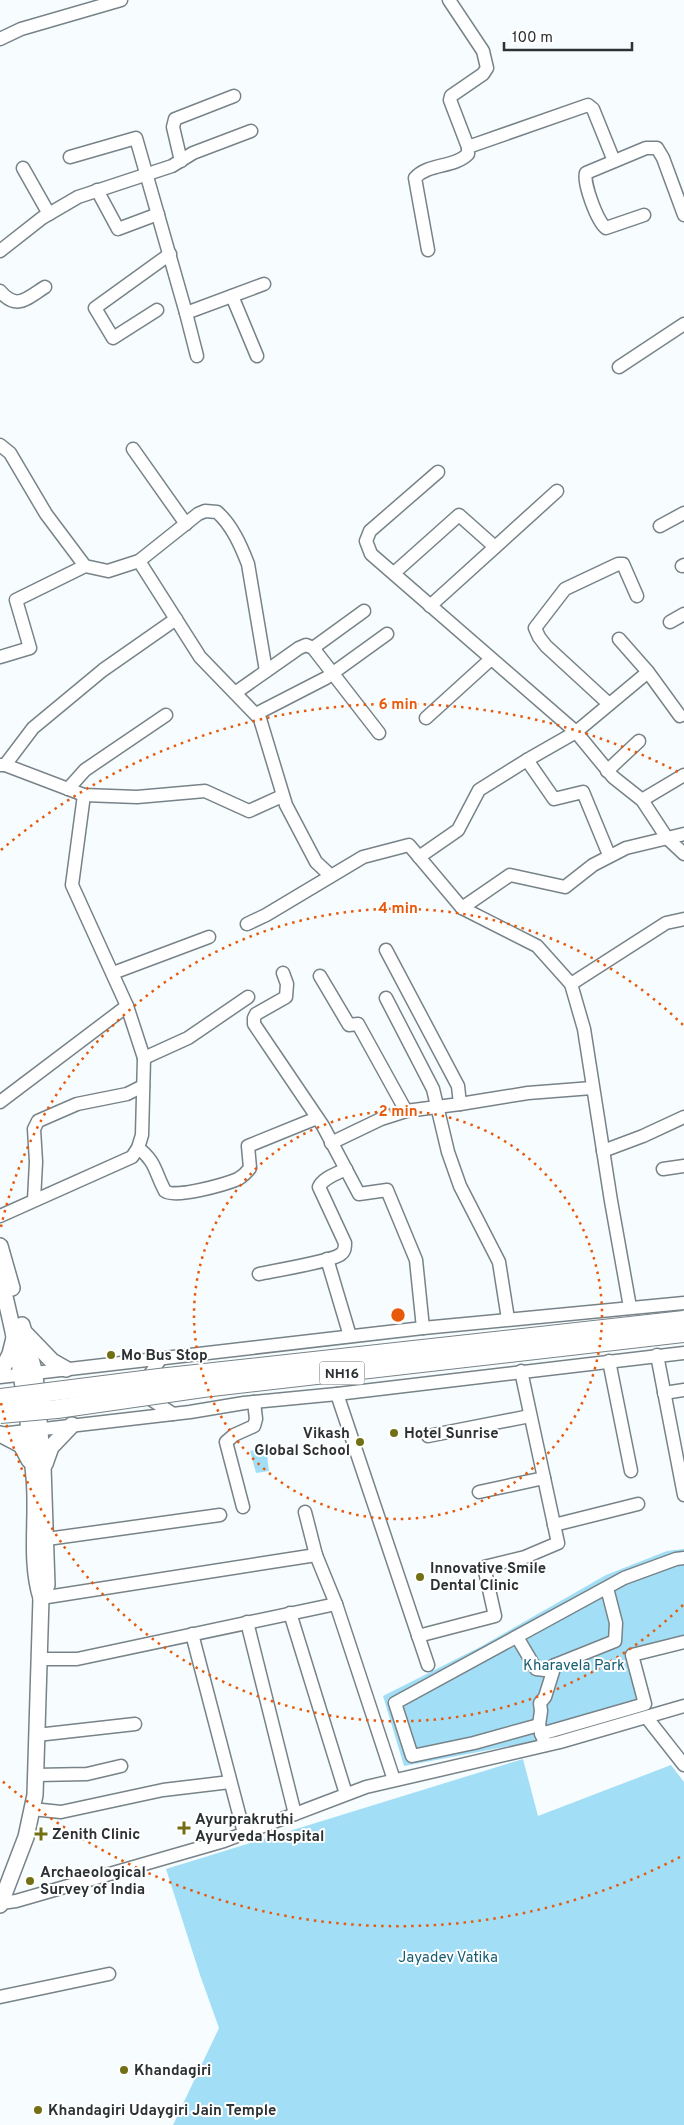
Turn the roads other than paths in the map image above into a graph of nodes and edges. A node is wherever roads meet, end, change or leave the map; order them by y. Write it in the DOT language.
graph roads {
  1 [pos="121,0"];
  2 [pos="449,0"];
  3 [pos="0,39"];
  4 [pos="234,96"];
  5 [pos="251,131"];
  6 [pos="468,148"];
  7 [pos="70,157"];
  8 [pos="181,161"];
  9 [pos="614,161"];
  10 [pos="23,168"];
  11 [pos="147,176"];
  12 [pos="97,190"];
  13 [pos="49,214"];
  14 [pos="158,214"];
  15 [pos="644,215"];
  16 [pos="684,215"];
  17 [pos="428,250"];
  18 [pos="0,251"];
  19 [pos="170,254"];
  20 [pos="264,284"];
  21 [pos="45,287"];
  22 [pos="0,291"];
  23 [pos="232,296"];
  24 [pos="157,310"];
  25 [pos="186,313"];
  26 [pos="684,324"];
  27 [pos="197,356"];
  28 [pos="257,356"];
  29 [pos="619,367"];
  30 [pos="0,445"];
  31 [pos="133,450"];
  32 [pos="438,472"];
  33 [pos="557,491"];
  34 [pos="684,513"];
  35 [pos="186,524"];
  36 [pos="660,526"];
  37 [pos="495,547"];
  38 [pos="139,561"];
  39 [pos="85,566"];
  40 [pos="394,573"];
  41 [pos="637,596"];
  42 [pos="430,606"];
  43 [pos="364,611"];
  44 [pos="684,614"];
  45 [pos="176,619"];
  46 [pos="670,622"];
  47 [pos="388,634"];
  48 [pos="619,639"];
  49 [pos="313,648"];
  50 [pos="0,657"];
  51 [pos="491,659"];
  52 [pos="266,671"];
  53 [pos="648,672"];
  54 [pos="332,673"];
  55 [pos="235,693"];
  56 [pos="609,704"];
  57 [pos="256,714"];
  58 [pos="166,715"];
  59 [pos="680,716"];
  60 [pos="426,718"];
  61 [pos="576,732"];
  62 [pos="379,733"];
  63 [pos="639,741"];
  64 [pos="527,760"];
  65 [pos="2,765"];
  66 [pos="607,770"];
  67 [pos="684,775"];
  68 [pos="68,789"];
  69 [pos="84,795"];
  70 [pos="282,796"];
  71 [pos="642,800"];
  72 [pos="684,834"];
  73 [pos="667,838"];
  74 [pos="684,854"];
  75 [pos="610,855"];
  76 [pos="419,858"];
  77 [pos="331,876"];
  78 [pos="462,908"];
  79 [pos="684,919"];
  80 [pos="247,924"];
  81 [pos="209,937"];
  82 [pos="386,950"];
  83 [pos="113,973"];
  84 [pos="284,973"];
  85 [pos="320,976"];
  86 [pos="571,984"];
  87 [pos="248,997"];
  88 [pos="386,998"];
  89 [pos="127,1006"];
  90 [pos="144,1058"];
  91 [pos="143,1086"];
  92 [pos="592,1088"];
  93 [pos="0,1102"];
  94 [pos="460,1104"];
  95 [pos="437,1108"];
  96 [pos="406,1112"];
  97 [pos="684,1117"];
  98 [pos="317,1118"];
  99 [pos="332,1143"];
  100 [pos="138,1148"];
  101 [pos="603,1151"];
  102 [pos="684,1166"];
  103 [pos="346,1169"];
  104 [pos="663,1169"];
  105 [pos="34,1200"];
  106 [pos="0,1216"];
  107 [pos="0,1246"];
  108 [pos="327,1259"];
  109 [pos="259,1274"];
  110 [pos="0,1278"];
  111 [pos="684,1303"];
  112 [pos="630,1307"];
  113 [pos="508,1319"];
  114 [pos="684,1320"];
  115 [pos="423,1328"];
  116 [pos="684,1333"];
  117 [pos="20,1334"];
  118 [pos="350,1336"];
  119 [pos="684,1352"];
  120 [pos="657,1355"];
  121 [pos="161,1358"];
  122 [pos="609,1361"];
  123 [pos="66,1369"];
  124 [pos="521,1372"];
  125 [pos="29,1374"];
  126 [pos="0,1375"];
  127 [pos="684,1390"];
  128 [pos="664,1393"];
  129 [pos="337,1394"];
  130 [pos="0,1398"];
  131 [pos="254,1402"];
  132 [pos="0,1414"];
  133 [pos="173,1414"];
  134 [pos="530,1416"];
  135 [pos="72,1425"];
  136 [pos="34,1430"];
  137 [pos="0,1434"];
  138 [pos="428,1436"];
  139 [pos="680,1455"];
  140 [pos="38,1466"];
  141 [pos="631,1471"];
  142 [pos="544,1478"];
  143 [pos="479,1492"];
  144 [pos="684,1495"];
  145 [pos="638,1504"];
  146 [pos="243,1507"];
  147 [pos="305,1512"];
  148 [pos="220,1515"];
  149 [pos="554,1524"];
  150 [pos="47,1539"];
  151 [pos="316,1555"];
  152 [pos="684,1558"];
  153 [pos="607,1588"];
  154 [pos="41,1598"];
  155 [pos="336,1604"];
  156 [pos="290,1613"];
  157 [pos="247,1622"];
  158 [pos="192,1634"];
  159 [pos="418,1636"];
  160 [pos="517,1637"];
  161 [pos="684,1642"];
  162 [pos="39,1659"];
  163 [pos="555,1665"];
  164 [pos="428,1666"];
  165 [pos="684,1706"];
  166 [pos="647,1718"];
  167 [pos="135,1724"];
  168 [pos="542,1735"];
  169 [pos="37,1736"];
  170 [pos="684,1765"];
  171 [pos="121,1766"];
  172 [pos="36,1775"];
  173 [pos="394,1780"];
  174 [pos="230,1782"];
  175 [pos="346,1794"];
  176 [pos="32,1808"];
  177 [pos="295,1814"];
  178 [pos="244,1834"];
  179 [pos="1,1904"];
  180 [pos="108,1974"];
  181 [pos="0,1997"];
  1 -- 3 [label="street"];
  2 -- 6 [label="street"];
  4 -- 8 [label="street"];
  5 -- 8 [label="street"];
  6 -- 9 [label="street"];
  6 -- 17 [label="street"];
  7 -- 11 [label="street"];
  8 -- 11 [label="street"];
  9 -- 15 [label="street"];
  9 -- 16 [label="street"];
  10 -- 13 [label="street"];
  11 -- 12 [label="street"];
  11 -- 14 [label="street"];
  12 -- 13 [label="street"];
  12 -- 14 [label="street"];
  13 -- 18 [label="street"];
  14 -- 19 [label="street"];
  19 -- 24 [label="street"];
  19 -- 25 [label="street"];
  20 -- 23 [label="street"];
  21 -- 22 [label="street"];
  23 -- 25 [label="street"];
  23 -- 28 [label="street"];
  25 -- 27 [label="street"];
  26 -- 29 [label="street"];
  30 -- 39 [label="street"];
  31 -- 35 [label="street"];
  32 -- 40 [label="street"];
  33 -- 37 [label="street"];
  34 -- 36 [label="street"];
  35 -- 38 [label="street"];
  35 -- 52 [label="street"];
  37 -- 40 [label="street"];
  37 -- 42 [label="street"];
  38 -- 39 [label="street"];
  38 -- 45 [label="street"];
  39 -- 50 [label="street"];
  40 -- 42 [label="street"];
  41 -- 56 [label="street"];
  42 -- 51 [label="street"];
  43 -- 49 [label="street"];
  44 -- 46 [label="street"];
  45 -- 55 [label="street"];
  45 -- 65 [label="street"];
  47 -- 54 [label="street"];
  48 -- 53 [label="street"];
  49 -- 52 [label="street"];
  49 -- 54 [label="street"];
  51 -- 60 [label="street"];
  51 -- 61 [label="street"];
  52 -- 55 [label="street"];
  53 -- 56 [label="street"];
  53 -- 59 [label="street"];
  54 -- 57 [label="street"];
  54 -- 62 [label="street"];
  55 -- 57 [label="street"];
  56 -- 61 [label="street"];
  57 -- 70 [label="street"];
  58 -- 68 [label="street"];
  61 -- 64 [label="street"];
  61 -- 66 [label="street"];
  63 -- 66 [label="street"];
  64 -- 75 [label="street"];
  64 -- 76 [label="street"];
  65 -- 68 [label="street"];
  66 -- 71 [label="street"];
  67 -- 71 [label="street"];
  68 -- 69 [label="street"];
  69 -- 70 [label="street"];
  69 -- 83 [label="street"];
  70 -- 77 [label="street"];
  71 -- 73 [label="street"];
  72 -- 73 [label="street"];
  73 -- 74 [label="street"];
  73 -- 75 [label="street"];
  75 -- 78 [label="street"];
  76 -- 77 [label="street"];
  76 -- 78 [label="street"];
  77 -- 80 [label="street"];
  78 -- 86 [label="street"];
  79 -- 86 [label="street"];
  81 -- 83 [label="street"];
  82 -- 94 [label="street"];
  83 -- 89 [label="street"];
  84 -- 98 [label="street"];
  85 -- 96 [label="street"];
  86 -- 92 [label="street"];
  87 -- 90 [label="street"];
  88 -- 95 [label="street"];
  89 -- 90 [label="street"];
  89 -- 93 [label="street"];
  90 -- 91 [label="street"];
  91 -- 100 [label="street"];
  91 -- 105 [label="street"];
  92 -- 94 [label="street"];
  92 -- 101 [label="street"];
  94 -- 95 [label="street"];
  95 -- 96 [label="street"];
  95 -- 113 [label="street"];
  96 -- 99 [label="street"];
  97 -- 101 [label="street"];
  98 -- 99 [label="street"];
  98 -- 100 [label="street"];
  99 -- 103 [label="street"];
  100 -- 105 [label="street"];
  101 -- 112 [label="street"];
  102 -- 104 [label="street"];
  103 -- 108 [label="street"];
  103 -- 115 [label="street"];
  105 -- 106 [label="street"];
  107 -- 117 [label="main road"];
  108 -- 109 [label="street"];
  108 -- 118 [label="street"];
  110 -- 117 [label="main road"];
  111 -- 112 [label="street"];
  112 -- 113 [label="street"];
  113 -- 115 [label="street"];
  114 -- 130 [label="highway, NH16, bridge"];
  115 -- 118 [label="street"];
  116 -- 132 [label="highway, NH16, bridge"];
  117 -- 123 [label="main road"];
  117 -- 125 [label="main road"];
  117 -- 126 [label="main road"];
  118 -- 121 [label="street"];
  119 -- 120 [label="street"];
  120 -- 122 [label="street"];
  120 -- 128 [label="street"];
  121 -- 123 [label="street"];
  121 -- 133 [label="street"];
  122 -- 124 [label="street"];
  122 -- 141 [label="street"];
  123 -- 125 [label="street"];
  124 -- 129 [label="street"];
  124 -- 134 [label="street"];
  125 -- 126 [label="street"];
  125 -- 136 [label="main road"];
  127 -- 128 [label="street"];
  128 -- 139 [label="street"];
  129 -- 131 [label="street"];
  129 -- 159 [label="street"];
  131 -- 133 [label="street"];
  131 -- 146 [label="street"];
  133 -- 135 [label="street"];
  134 -- 138 [label="street"];
  134 -- 142 [label="street"];
  135 -- 136 [label="street"];
  135 -- 140 [label="main road"];
  136 -- 137 [label="street"];
  136 -- 140 [label="main road"];
  137 -- 140 [label="main road"];
  139 -- 144 [label="street"];
  140 -- 150 [label="main road"];
  140 -- 154 [label="main road"];
  142 -- 143 [label="street"];
  142 -- 149 [label="street"];
  145 -- 149 [label="street"];
  147 -- 151 [label="street"];
  148 -- 150 [label="street"];
  149 -- 159 [label="street"];
  150 -- 154 [label="main road"];
  151 -- 154 [label="street"];
  151 -- 155 [label="street"];
  152 -- 153 [label="street"];
  153 -- 160 [label="street"];
  153 -- 163 [label="street"];
  154 -- 162 [label="main road"];
  155 -- 156 [label="street"];
  155 -- 173 [label="street"];
  156 -- 157 [label="street"];
  156 -- 175 [label="street"];
  157 -- 158 [label="street"];
  157 -- 177 [label="street"];
  158 -- 162 [label="street"];
  158 -- 174 [label="street"];
  159 -- 164 [label="street"];
  160 -- 163 [label="street"];
  160 -- 168 [label="street"];
  161 -- 168 [label="street"];
  162 -- 169 [label="main road"];
  163 -- 168 [label="street"];
  165 -- 166 [label="street"];
  166 -- 168 [label="street"];
  166 -- 170 [label="street"];
  167 -- 169 [label="street"];
  168 -- 173 [label="street"];
  169 -- 172 [label="main road"];
  171 -- 172 [label="street"];
  172 -- 176 [label="main road"];
  173 -- 175 [label="street"];
  174 -- 176 [label="street"];
  174 -- 178 [label="street"];
  175 -- 177 [label="street"];
  176 -- 179 [label="main road"];
  177 -- 178 [label="street"];
  178 -- 179 [label="street"];
  180 -- 181 [label="street"];
}
